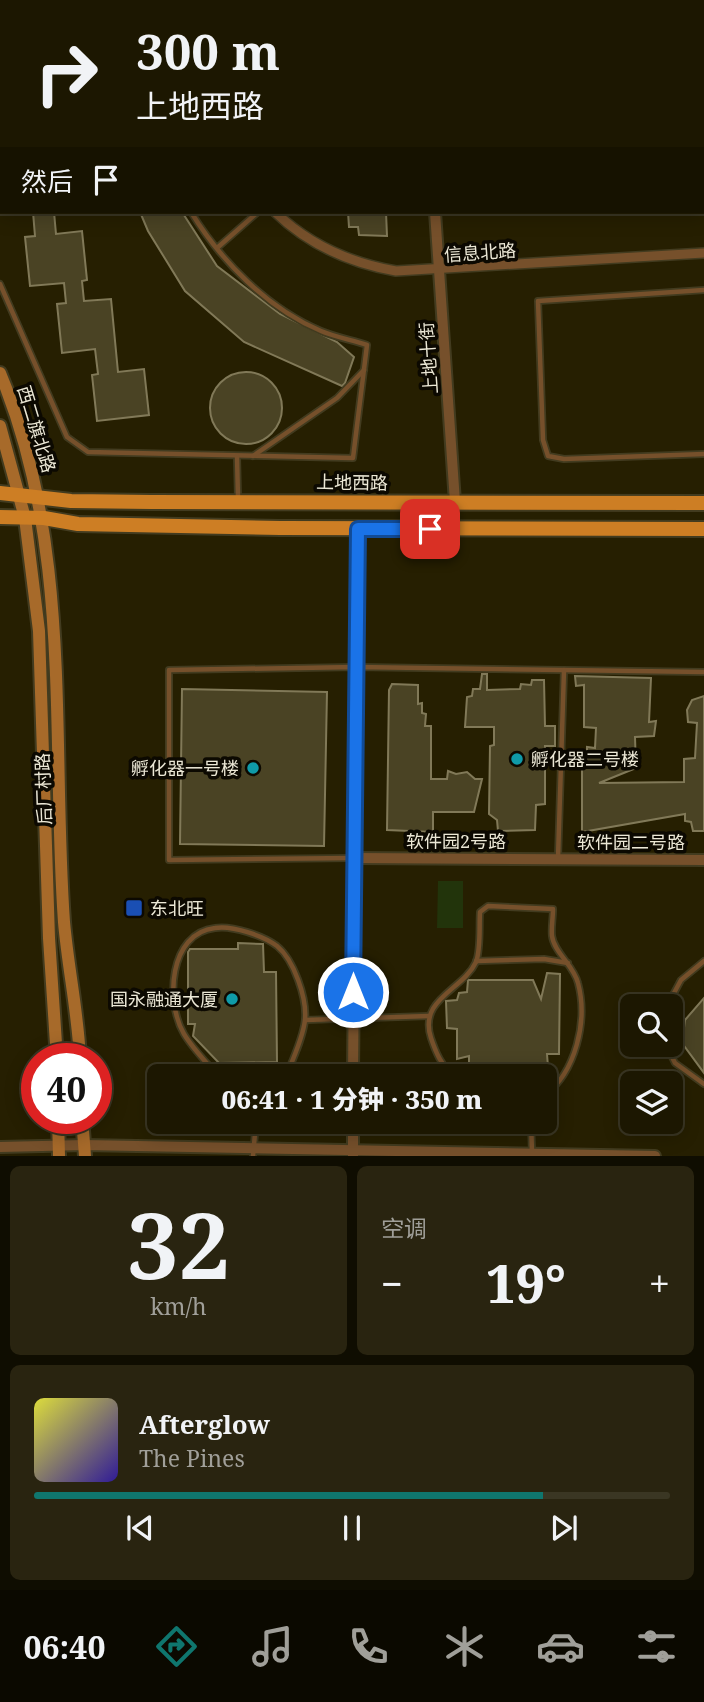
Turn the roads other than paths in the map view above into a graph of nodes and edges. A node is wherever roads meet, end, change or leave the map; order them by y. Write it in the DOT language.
graph roads {
  1 [pos="192,214"];
  2 [pos="256,214"];
  3 [pos="277,214"];
  4 [pos="435,214"];
  5 [pos="217,248"];
  6 [pos="704,253"];
  7 [pos="439,270"];
  8 [pos="0,284"];
  9 [pos="704,290"];
  10 [pos="364,369"];
  11 [pos="0,373"];
  12 [pos="0,426"];
  13 [pos="704,454"];
  14 [pos="237,456"];
  15 [pos="253,456"];
  16 [pos="0,493"];
  17 [pos="20,495"];
  18 [pos="39,495"];
  19 [pos="238,502"];
  20 [pos="455,502"];
  21 [pos="704,503"];
  22 [pos="0,517"];
  23 [pos="25,518"];
  24 [pos="44,518"];
  25 [pos="358,529"];
  26 [pos="704,529"];
  27 [pos="356,667"];
  28 [pos="564,670"];
  29 [pos="704,672"];
  30 [pos="354,858"];
  31 [pos="558,859"];
  32 [pos="704,860"];
  33 [pos="476,961"];
  34 [pos="704,961"];
  35 [pos="569,963"];
  36 [pos="674,994"];
  37 [pos="429,1016"];
  38 [pos="353,1019"];
  39 [pos="305,1020"];
  40 [pos="56,1043"];
  41 [pos="78,1043"];
  42 [pos="672,1057"];
  43 [pos="208,1064"];
  44 [pos="290,1064"];
  45 [pos="353,1064"];
  46 [pos="442,1064"];
  47 [pos="557,1083"];
  48 [pos="704,1084"];
  49 [pos="255,1134"];
  50 [pos="353,1134"];
  51 [pos="532,1134"];
  52 [pos="0,1147"];
  53 [pos="59,1151"];
  54 [pos="84,1151"];
  55 [pos="253,1152"];
  56 [pos="353,1153"];
  57 [pos="533,1154"];
  58 [pos="655,1156"];
  1 -- 5 [label="lane"];
  2 -- 5 [label="lane"];
  3 -- 7 [label="street, 信息北路"];
  4 -- 7 [label="street, 上地十街"];
  5 -- 10 [label="lane"];
  6 -- 7 [label="street, 信息北路"];
  7 -- 20 [label="street, 上地十街"];
  8 -- 14 [label="lane"];
  9 -- 13 [label="lane"];
  10 -- 15 [label="lane"];
  10 -- 15 [label="lane"];
  11 -- 18 [label="main road, 西二旗北路"];
  12 -- 17 [label="main road, 西二旗北路"];
  14 -- 15 [label="lane"];
  14 -- 19 [label="lane"];
  16 -- 17 [label="main road, 上地西路"];
  17 -- 18 [label="main road, 上地西路"];
  17 -- 23 [label="main road, 西二旗北路"];
  18 -- 19 [label="main road, 上地西路"];
  18 -- 24 [label="main road, 西二旗北路"];
  19 -- 20 [label="main road, 上地西路"];
  20 -- 21 [label="main road, 上地西路"];
  22 -- 23 [label="main road"];
  23 -- 24 [label="main road"];
  23 -- 40 [label="main road, 后厂村路"];
  24 -- 25 [label="main road"];
  24 -- 41 [label="main road, 后厂村路"];
  25 -- 26 [label="main road"];
  25 -- 27 [label="street"];
  27 -- 28 [label="lane"];
  27 -- 30 [label="street"];
  27 -- 30 [label="lane"];
  28 -- 29 [label="lane"];
  28 -- 31 [label="lane"];
  30 -- 31 [label="street, 软件园2号路"];
  30 -- 38 [label="street"];
  31 -- 32 [label="street, 软件园二号路"];
  33 -- 35 [label="lane"];
  33 -- 35 [label="lane"];
  33 -- 37 [label="lane"];
  34 -- 36 [label="lane"];
  35 -- 47 [label="lane"];
  37 -- 38 [label="lane"];
  37 -- 46 [label="lane"];
  38 -- 39 [label="lane"];
  38 -- 45 [label="street"];
  39 -- 43 [label="lane"];
  39 -- 44 [label="lane"];
  42 -- 48 [label="lane"];
  49 -- 55 [label="lane"];
  50 -- 56 [label="street"];
  51 -- 57 [label="lane"];
  52 -- 53 [label="street"];
  53 -- 54 [label="street"];
  54 -- 55 [label="street"];
  55 -- 56 [label="street"];
  56 -- 57 [label="street"];
  57 -- 58 [label="street"];
}
